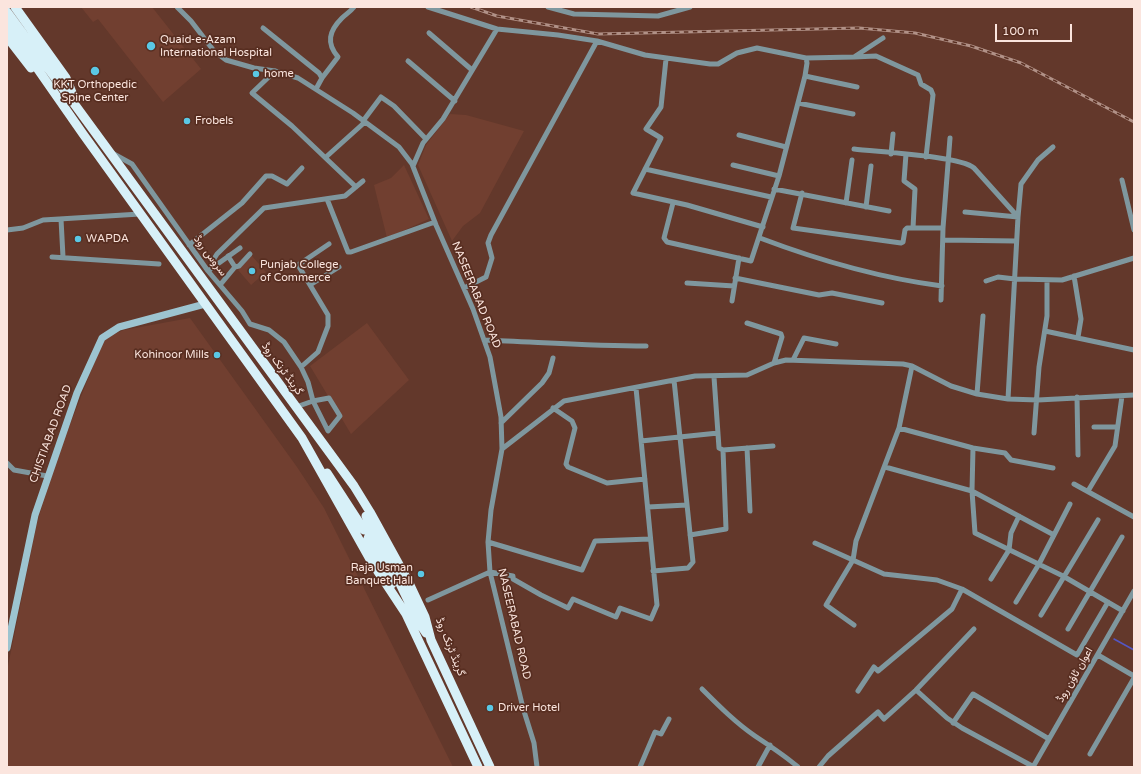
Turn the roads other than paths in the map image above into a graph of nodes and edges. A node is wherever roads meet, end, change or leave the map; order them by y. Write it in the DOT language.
graph roads {
  1 [pos="15,7"];
  2 [pos="177,7"];
  3 [pos="354,7"];
  4 [pos="428,7"];
  5 [pos="548,7"];
  6 [pos="690,7"];
  7 [pos="7,12"];
  8 [pos="7,25"];
  9 [pos="263,28"];
  10 [pos="497,29"];
  11 [pos="429,33"];
  12 [pos="7,37"];
  13 [pos="883,38"];
  14 [pos="597,41"];
  15 [pos="854,57"];
  16 [pos="806,58"];
  17 [pos="666,59"];
  18 [pos="408,61"];
  19 [pos="472,70"];
  20 [pos="275,71"];
  21 [pos="805,76"];
  22 [pos="322,78"];
  23 [pos="857,87"];
  24 [pos="316,89"];
  25 [pos="454,100"];
  26 [pos="798,103"];
  27 [pos="69,114"];
  28 [pos="82,114"];
  29 [pos="853,114"];
  30 [pos="364,122"];
  31 [pos="893,134"];
  32 [pos="739,135"];
  33 [pos="950,138"];
  34 [pos="426,139"];
  35 [pos="786,147"];
  36 [pos="1053,147"];
  37 [pos="854,149"];
  38 [pos="108,150"];
  39 [pos="891,154"];
  40 [pos="906,154"];
  41 [pos="326,157"];
  42 [pos="926,157"];
  43 [pos="852,160"];
  44 [pos="950,160"];
  45 [pos="733,165"];
  46 [pos="413,166"];
  47 [pos="871,166"];
  48 [pos="302,168"];
  49 [pos="645,169"];
  50 [pos="779,176"];
  51 [pos="1122,180"];
  52 [pos="363,181"];
  53 [pos="356,187"];
  54 [pos="774,189"];
  55 [pos="802,193"];
  56 [pos="771,197"];
  57 [pos="327,199"];
  58 [pos="673,202"];
  59 [pos="846,203"];
  60 [pos="866,207"];
  61 [pos="889,211"];
  62 [pos="965,212"];
  63 [pos="142,214"];
  64 [pos="1018,217"];
  65 [pos="61,219"];
  66 [pos="435,222"];
  67 [pos="763,226"];
  68 [pos="913,228"];
  69 [pos="943,228"];
  70 [pos="7,230"];
  71 [pos="1134,230"];
  72 [pos="760,238"];
  73 [pos="944,240"];
  74 [pos="1016,241"];
  75 [pos="329,244"];
  76 [pos="189,245"];
  77 [pos="240,248"];
  78 [pos="250,254"];
  79 [pos="228,256"];
  80 [pos="52,257"];
  81 [pos="63,257"];
  82 [pos="739,258"];
  83 [pos="1134,258"];
  84 [pos="159,264"];
  85 [pos="235,267"];
  86 [pos="339,267"];
  87 [pos="210,270"];
  88 [pos="1074,276"];
  89 [pos="735,278"];
  90 [pos="1015,280"];
  91 [pos="986,281"];
  92 [pos="1048,281"];
  93 [pos="687,283"];
  94 [pos="220,285"];
  95 [pos="310,285"];
  96 [pos="734,286"];
  97 [pos="942,286"];
  98 [pos="464,288"];
  99 [pos="941,300"];
  100 [pos="732,301"];
  101 [pos="882,303"];
  102 [pos="205,304"];
  103 [pos="983,316"];
  104 [pos="747,323"];
  105 [pos="1045,331"];
  106 [pos="1078,337"];
  107 [pos="484,340"];
  108 [pos="836,344"];
  109 [pos="646,346"];
  110 [pos="1134,350"];
  111 [pos="553,358"];
  112 [pos="793,360"];
  113 [pos="774,363"];
  114 [pos="912,366"];
  115 [pos="301,367"];
  116 [pos="714,376"];
  117 [pos="674,380"];
  118 [pos="636,388"];
  119 [pos="977,394"];
  120 [pos="1134,395"];
  121 [pos="1077,396"];
  122 [pos="1122,396"];
  123 [pos="1008,399"];
  124 [pos="1038,400"];
  125 [pos="313,401"];
  126 [pos="295,407"];
  127 [pos="553,408"];
  128 [pos="502,423"];
  129 [pos="1094,427"];
  130 [pos="1117,427"];
  131 [pos="899,428"];
  132 [pos="718,433"];
  133 [pos="1034,433"];
  134 [pos="680,437"];
  135 [pos="302,438"];
  136 [pos="641,441"];
  137 [pos="320,442"];
  138 [pos="773,446"];
  139 [pos="747,448"];
  140 [pos="973,448"];
  141 [pos="502,449"];
  142 [pos="723,450"];
  143 [pos="1078,455"];
  144 [pos="7,464"];
  145 [pos="885,467"];
  146 [pos="1053,468"];
  147 [pos="47,476"];
  148 [pos="645,479"];
  149 [pos="1074,484"];
  150 [pos="972,491"];
  151 [pos="1088,491"];
  152 [pos="687,504"];
  153 [pos="1070,504"];
  154 [pos="648,507"];
  155 [pos="750,510"];
  156 [pos="1018,516"];
  157 [pos="1134,517"];
  158 [pos="1098,520"];
  159 [pos="690,534"];
  160 [pos="1054,535"];
  161 [pos="1122,537"];
  162 [pos="650,539"];
  163 [pos="488,542"];
  164 [pos="815,543"];
  165 [pos="1009,550"];
  166 [pos="853,560"];
  167 [pos="1039,564"];
  168 [pos="653,571"];
  169 [pos="490,572"];
  170 [pos="1063,576"];
  171 [pos="991,579"];
  172 [pos="962,589"];
  173 [pos="1089,591"];
  174 [pos="1134,592"];
  175 [pos="428,600"];
  176 [pos="1016,602"];
  177 [pos="1108,602"];
  178 [pos="1123,611"];
  179 [pos="406,614"];
  180 [pos="1041,615"];
  181 [pos="854,625"];
  182 [pos="974,629"];
  183 [pos="1068,629"];
  184 [pos="432,640"];
  185 [pos="7,648"];
  186 [pos="1098,655"];
  187 [pos="1134,677"];
  188 [pos="702,690"];
  189 [pos="916,690"];
  190 [pos="858,691"];
  191 [pos="669,719"];
  192 [pos="953,723"];
  193 [pos="1049,739"];
  194 [pos="770,746"];
  195 [pos="1090,754"];
  196 [pos="478,767"];
  197 [pos="490,767"];
  198 [pos="537,767"];
  199 [pos="640,767"];
  200 [pos="758,767"];
  201 [pos="798,767"];
  202 [pos="818,767"];
  203 [pos="1033,767"];
  1 -- 28 [label="highway"];
  2 -- 20 [label="street, NASEERABAD ROAD"];
  3 -- 22 [label="street"];
  4 -- 10 [label="street"];
  5 -- 6 [label="street"];
  7 -- 28 [label="highway, گرینڈ ٹرنک روڈ"];
  8 -- 27 [label="highway"];
  9 -- 22 [label="street"];
  10 -- 14 [label="street"];
  10 -- 19 [label="street"];
  11 -- 19 [label="street"];
  12 -- 27 [label="highway"];
  13 -- 15 [label="street"];
  14 -- 17 [label="street"];
  14 -- 98 [label="street"];
  15 -- 16 [label="street"];
  15 -- 42 [label="street"];
  16 -- 17 [label="street"];
  16 -- 21 [label="street"];
  17 -- 49 [label="street"];
  18 -- 25 [label="street"];
  19 -- 25 [label="street"];
  20 -- 24 [label="street, NASEERABAD ROAD"];
  20 -- 41 [label="street"];
  21 -- 23 [label="street"];
  21 -- 26 [label="street"];
  22 -- 24 [label="street"];
  24 -- 30 [label="street, NASEERABAD ROAD"];
  25 -- 34 [label="street"];
  26 -- 29 [label="street"];
  26 -- 35 [label="street"];
  27 -- 63 [label="highway"];
  28 -- 38 [label="highway, گرینڈ ٹرنک روڈ"];
  30 -- 34 [label="street"];
  30 -- 41 [label="street"];
  30 -- 46 [label="street, NASEERABAD ROAD"];
  31 -- 39 [label="street"];
  32 -- 35 [label="street"];
  33 -- 44 [label="street"];
  34 -- 46 [label="street"];
  35 -- 50 [label="street"];
  36 -- 64 [label="street"];
  37 -- 39 [label="street"];
  38 -- 76 [label="street, سروس روڈ"];
  38 -- 126 [label="highway, گرینڈ ٹرنک روڈ"];
  39 -- 40 [label="street"];
  40 -- 42 [label="street"];
  40 -- 68 [label="street"];
  41 -- 53 [label="street"];
  42 -- 44 [label="street"];
  43 -- 59 [label="street"];
  44 -- 64 [label="street"];
  44 -- 69 [label="street"];
  45 -- 50 [label="street"];
  46 -- 66 [label="street, NASEERABAD ROAD"];
  47 -- 60 [label="street"];
  48 -- 76 [label="street"];
  49 -- 56 [label="street"];
  49 -- 58 [label="street"];
  50 -- 54 [label="street"];
  51 -- 71 [label="street"];
  52 -- 53 [label="street"];
  53 -- 57 [label="street"];
  54 -- 55 [label="street"];
  54 -- 56 [label="street"];
  55 -- 59 [label="street"];
  55 -- 68 [label="street"];
  56 -- 67 [label="street"];
  57 -- 66 [label="street"];
  57 -- 87 [label="street"];
  58 -- 67 [label="street"];
  58 -- 82 [label="street"];
  59 -- 60 [label="street"];
  60 -- 61 [label="street"];
  62 -- 64 [label="street"];
  63 -- 65 [label="street"];
  63 -- 102 [label="highway"];
  64 -- 74 [label="street"];
  65 -- 70 [label="street"];
  65 -- 81 [label="street"];
  66 -- 98 [label="street, NASEERABAD ROAD"];
  67 -- 72 [label="street"];
  68 -- 69 [label="street"];
  69 -- 73 [label="street"];
  72 -- 82 [label="street"];
  72 -- 97 [label="street"];
  73 -- 74 [label="street"];
  73 -- 97 [label="street"];
  74 -- 90 [label="street"];
  75 -- 95 [label="street"];
  76 -- 87 [label="street, سروس روڈ"];
  77 -- 79 [label="street"];
  78 -- 85 [label="street"];
  79 -- 85 [label="street"];
  79 -- 87 [label="street"];
  80 -- 81 [label="street"];
  81 -- 84 [label="street"];
  82 -- 89 [label="street"];
  83 -- 88 [label="street"];
  85 -- 94 [label="street"];
  86 -- 95 [label="street"];
  87 -- 94 [label="street, سروس روڈ"];
  88 -- 92 [label="street"];
  88 -- 106 [label="street"];
  89 -- 96 [label="street"];
  89 -- 101 [label="street"];
  90 -- 91 [label="street"];
  90 -- 92 [label="street"];
  90 -- 123 [label="street"];
  92 -- 105 [label="street"];
  93 -- 96 [label="street"];
  94 -- 115 [label="street, سروس روڈ"];
  95 -- 115 [label="street"];
  96 -- 100 [label="street"];
  97 -- 99 [label="street"];
  98 -- 107 [label="street, NASEERABAD ROAD"];
  102 -- 135 [label="highway"];
  102 -- 147 [label="main road, CHISTIABAD ROAD"];
  103 -- 119 [label="street"];
  104 -- 113 [label="street"];
  105 -- 106 [label="street"];
  105 -- 124 [label="street"];
  106 -- 110 [label="street"];
  107 -- 109 [label="street"];
  107 -- 128 [label="street, NASEERABAD ROAD"];
  108 -- 112 [label="street"];
  111 -- 128 [label="street"];
  112 -- 113 [label="street"];
  112 -- 114 [label="street"];
  113 -- 116 [label="street"];
  114 -- 119 [label="street"];
  114 -- 131 [label="street"];
  115 -- 125 [label="street, سروس روڈ"];
  116 -- 117 [label="street"];
  116 -- 132 [label="street"];
  117 -- 118 [label="street"];
  117 -- 134 [label="street"];
  118 -- 127 [label="street"];
  118 -- 136 [label="street"];
  119 -- 123 [label="street"];
  120 -- 122 [label="street"];
  121 -- 122 [label="street"];
  121 -- 124 [label="street"];
  121 -- 143 [label="street"];
  122 -- 130 [label="street"];
  123 -- 124 [label="street"];
  124 -- 133 [label="street"];
  125 -- 125 [label="street, سروس روڈ"];
  125 -- 126 [label="street"];
  126 -- 137 [label="highway, گرینڈ ٹرنک روڈ"];
  127 -- 141 [label="street"];
  127 -- 148 [label="street"];
  128 -- 141 [label="street, NASEERABAD ROAD"];
  129 -- 130 [label="street"];
  130 -- 151 [label="street"];
  131 -- 140 [label="street"];
  131 -- 145 [label="street"];
  132 -- 134 [label="street"];
  132 -- 142 [label="street"];
  134 -- 136 [label="street"];
  134 -- 152 [label="street"];
  135 -- 137 [label="highway"];
  135 -- 179 [label="highway"];
  136 -- 148 [label="street"];
  137 -- 184 [label="highway, گرینڈ ٹرنک روڈ"];
  138 -- 139 [label="street"];
  139 -- 142 [label="street"];
  139 -- 155 [label="street"];
  140 -- 146 [label="street"];
  140 -- 150 [label="street"];
  141 -- 163 [label="street, NASEERABAD ROAD"];
  142 -- 159 [label="street"];
  144 -- 147 [label="street"];
  145 -- 150 [label="street"];
  145 -- 166 [label="street"];
  147 -- 185 [label="main road, CHISTIABAD ROAD"];
  148 -- 154 [label="street"];
  149 -- 151 [label="street"];
  150 -- 156 [label="street"];
  150 -- 165 [label="street"];
  151 -- 157 [label="street"];
  152 -- 154 [label="street"];
  152 -- 159 [label="street"];
  153 -- 160 [label="street"];
  154 -- 162 [label="street"];
  156 -- 160 [label="street"];
  156 -- 165 [label="street"];
  158 -- 170 [label="street"];
  159 -- 168 [label="street"];
  160 -- 167 [label="street"];
  161 -- 173 [label="street"];
  162 -- 163 [label="street"];
  162 -- 168 [label="street"];
  163 -- 169 [label="street, NASEERABAD ROAD"];
  164 -- 166 [label="street"];
  165 -- 167 [label="street"];
  165 -- 171 [label="street"];
  166 -- 172 [label="street"];
  166 -- 181 [label="street"];
  167 -- 170 [label="street"];
  167 -- 176 [label="street"];
  168 -- 169 [label="street"];
  169 -- 175 [label="street"];
  169 -- 198 [label="street, NASEERABAD ROAD"];
  170 -- 173 [label="street"];
  170 -- 180 [label="street"];
  172 -- 177 [label="street"];
  172 -- 190 [label="street"];
  173 -- 177 [label="street"];
  173 -- 183 [label="street"];
  174 -- 178 [label="street, اعوان ٹاؤن روڈ"];
  177 -- 178 [label="street"];
  178 -- 186 [label="street, اعوان ٹاؤن روڈ"];
  179 -- 184 [label="highway"];
  179 -- 196 [label="highway"];
  182 -- 189 [label="street"];
  184 -- 197 [label="highway, گرینڈ ٹرنک روڈ"];
  186 -- 187 [label="street"];
  186 -- 193 [label="street, اعوان ٹاؤن روڈ"];
  187 -- 195 [label="street"];
  188 -- 194 [label="street"];
  189 -- 192 [label="street"];
  189 -- 202 [label="street"];
  191 -- 199 [label="street"];
  192 -- 193 [label="street"];
  192 -- 203 [label="street"];
  193 -- 203 [label="street, اعوان ٹاؤن روڈ"];
  194 -- 200 [label="street"];
  194 -- 201 [label="street"];
}
